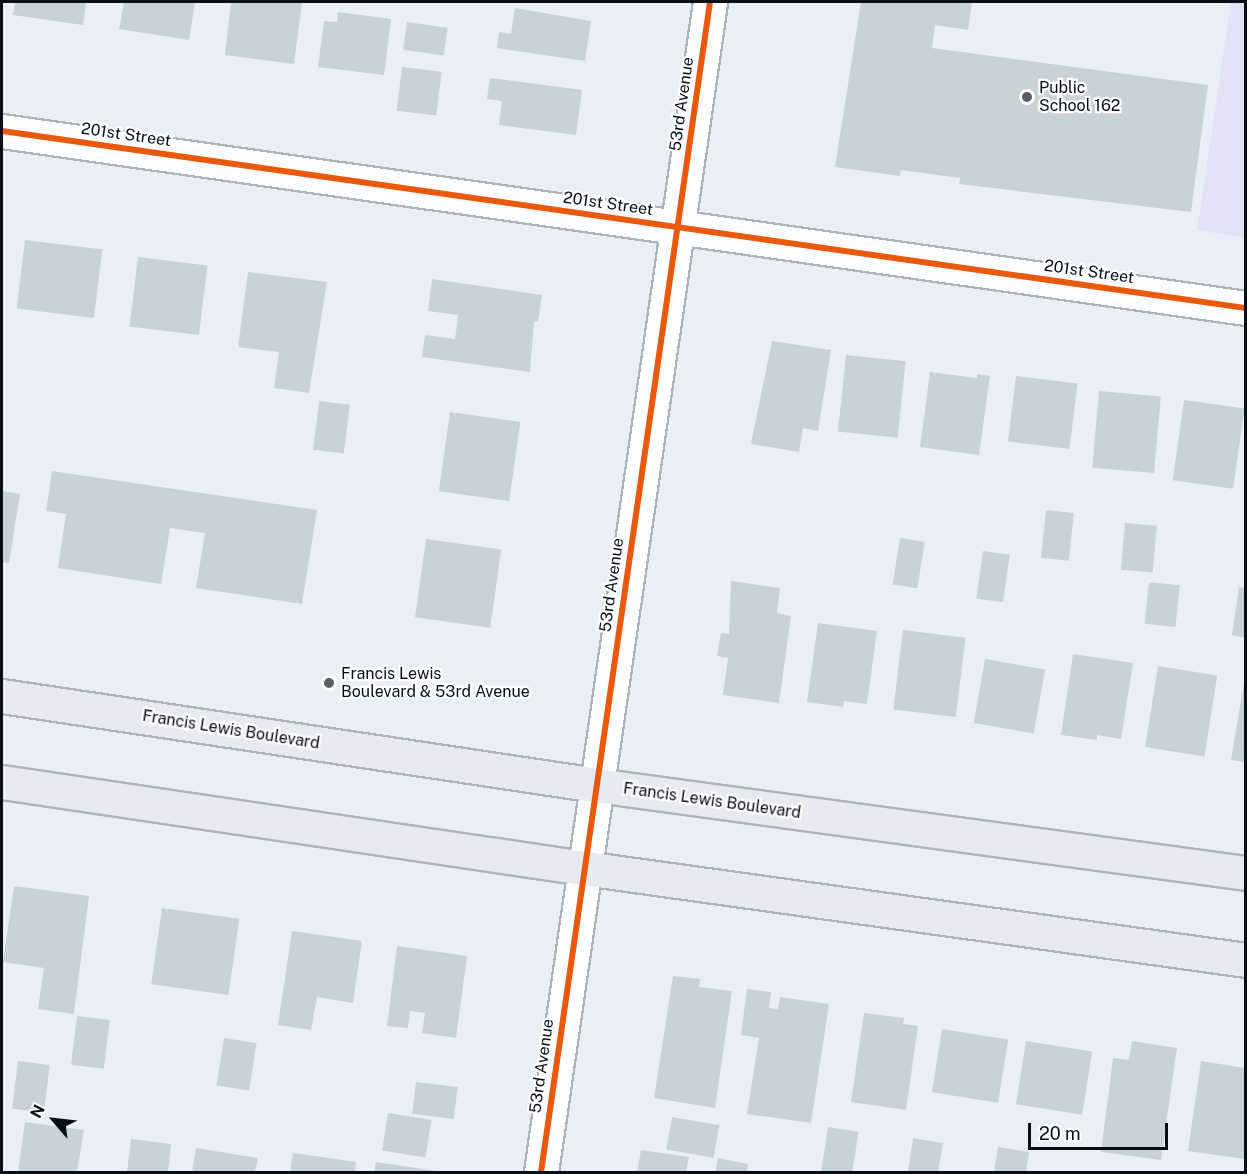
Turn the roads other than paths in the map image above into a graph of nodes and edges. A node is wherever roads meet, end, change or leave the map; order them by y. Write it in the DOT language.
graph roads {
  1 [pos="710,2"];
  2 [pos="2,131"];
  3 [pos="678,227"];
  4 [pos="1245,308"];
  5 [pos="2,696"];
  6 [pos="2,782"];
  7 [pos="596,785"];
  8 [pos="584,868"];
  9 [pos="1245,873"];
  10 [pos="1245,960"];
  11 [pos="541,1173"];
  1 -- 3 [label="street, 53rd Avenue"];
  2 -- 3 [label="street, 201st Street"];
  3 -- 4 [label="street, 201st Street"];
  3 -- 7 [label="street, 53rd Avenue"];
  5 -- 7 [label="main road, Francis Lewis Boulevard"];
  6 -- 8 [label="main road"];
  7 -- 8 [label="street, 53rd Avenue"];
  7 -- 9 [label="main road, Francis Lewis Boulevard"];
  8 -- 10 [label="main road"];
  8 -- 11 [label="street, 53rd Avenue"];
}
